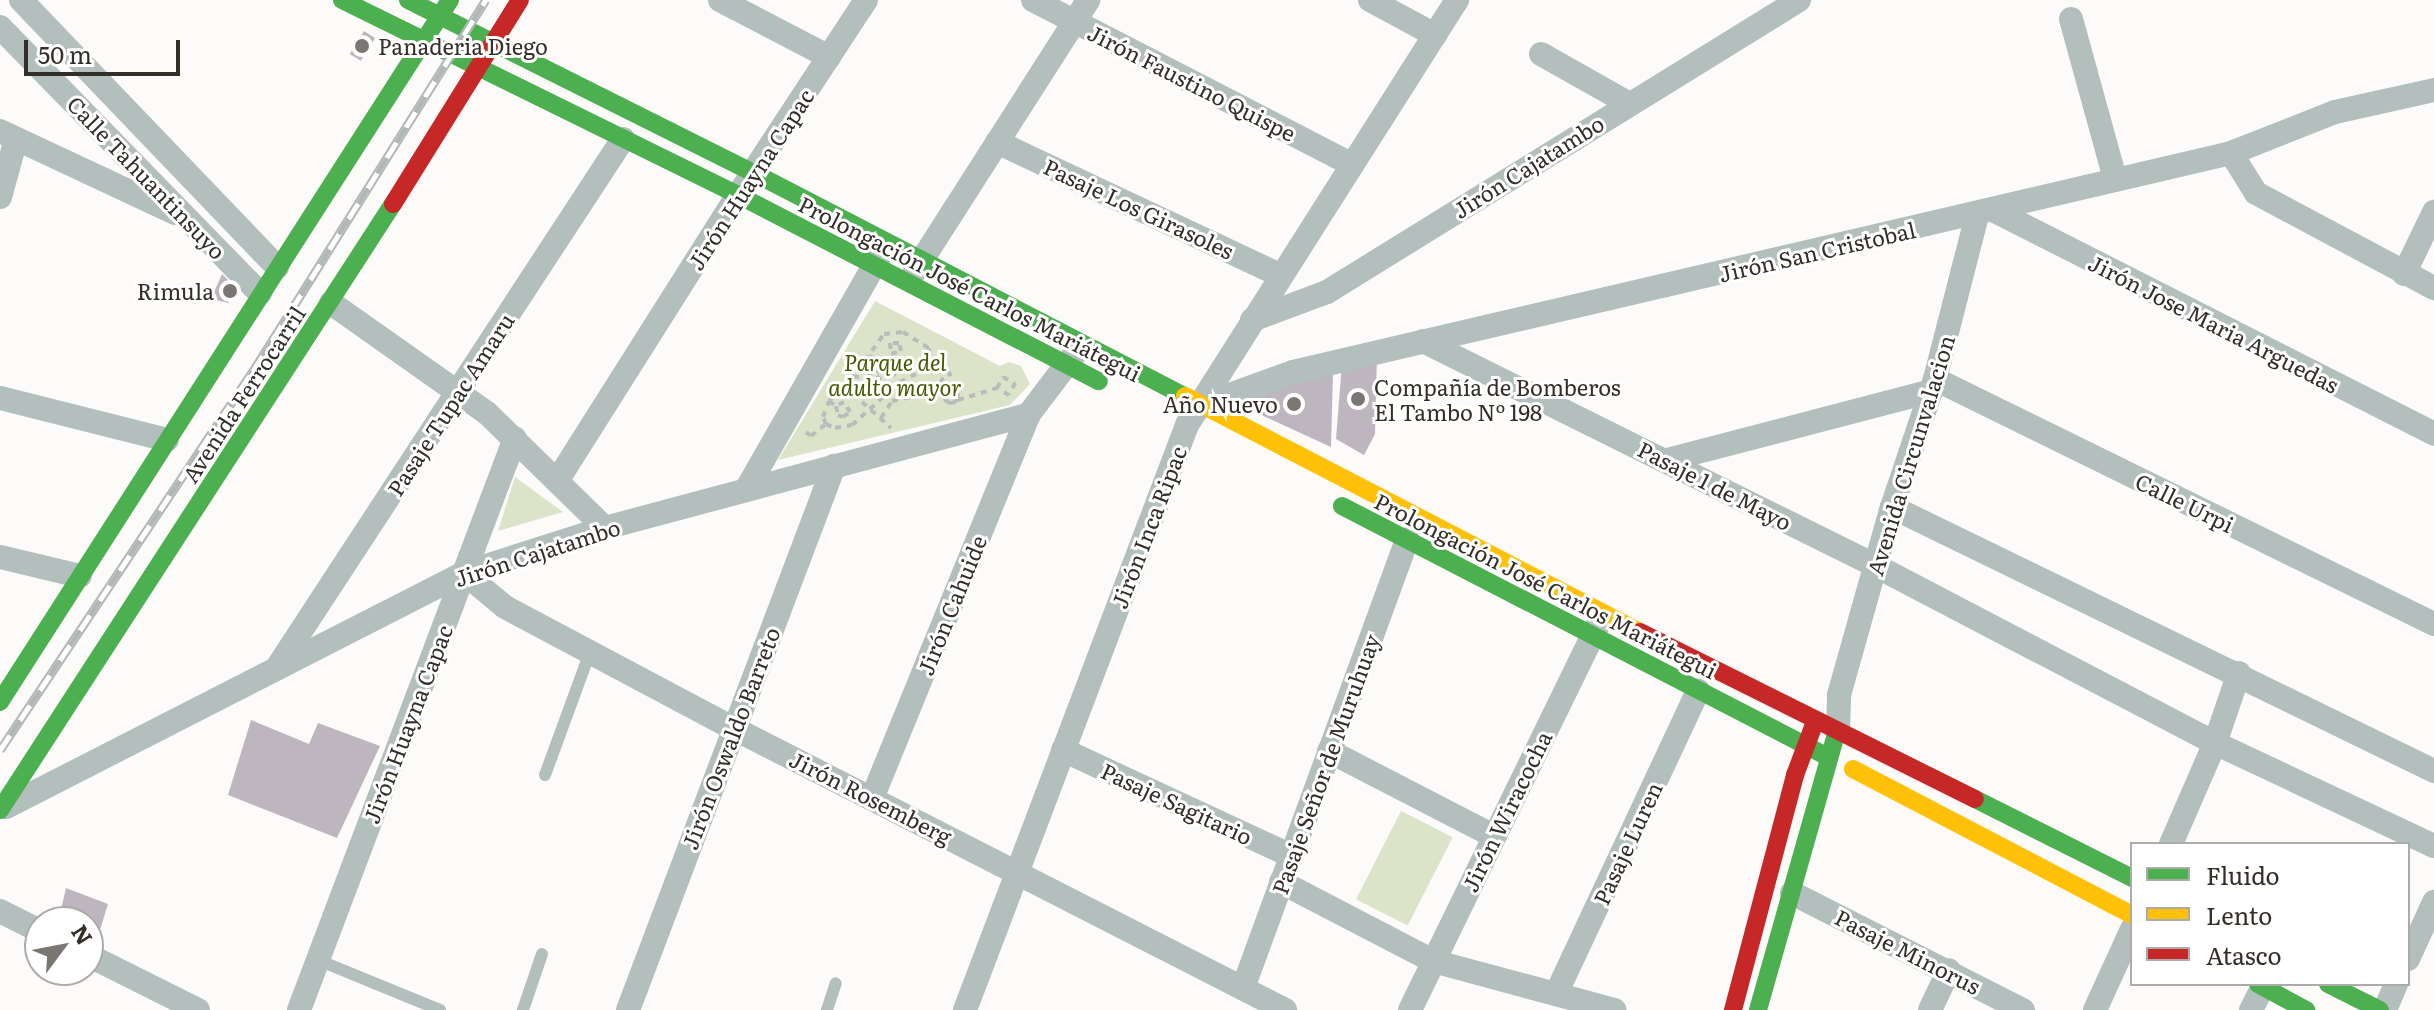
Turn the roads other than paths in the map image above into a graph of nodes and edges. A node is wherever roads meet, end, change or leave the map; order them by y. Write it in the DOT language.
graph roads {
  1 [pos="21,0"];
  2 [pos="342,0"];
  3 [pos="408,0"];
  4 [pos="450,0"];
  5 [pos="520,0"];
  6 [pos="720,0"];
  7 [pos="866,0"];
  8 [pos="1033,0"];
  9 [pos="1088,0"];
  10 [pos="1370,0"];
  11 [pos="1457,0"];
  12 [pos="1790,2"];
  13 [pos="439,16"];
  14 [pos="2071,19"];
  15 [pos="1075,21"];
  16 [pos="0,27"];
  17 [pos="1435,35"];
  18 [pos="424,40"];
  19 [pos="493,43"];
  20 [pos="1541,54"];
  21 [pos="829,57"];
  22 [pos="479,68"];
  23 [pos="2434,90"];
  24 [pos="1628,103"];
  25 [pos="8,135"];
  26 [pos="623,139"];
  27 [pos="997,142"];
  28 [pos="2231,153"];
  29 [pos="1352,165"];
  30 [pos="754,173"];
  31 [pos="2115,179"];
  32 [pos="738,195"];
  33 [pos="0,197"];
  34 [pos="2434,212"];
  35 [pos="1986,213"];
  36 [pos="188,219"];
  37 [pos="887,244"];
  38 [pos="921,262"];
  39 [pos="277,267"];
  40 [pos="874,267"];
  41 [pos="2404,274"];
  42 [pos="1280,275"];
  43 [pos="907,284"];
  44 [pos="2434,288"];
  45 [pos="260,293"];
  46 [pos="331,303"];
  47 [pos="1252,320"];
  48 [pos="1423,341"];
  49 [pos="1074,355"];
  50 [pos="1933,385"];
  51 [pos="457,392"];
  52 [pos="1121,392"];
  53 [pos="0,398"];
  54 [pos="1029,414"];
  55 [pos="1190,421"];
  56 [pos="2434,434"];
  57 [pos="515,438"];
  58 [pos="167,440"];
  59 [pos="1667,460"];
  60 [pos="834,466"];
  61 [pos="557,481"];
  62 [pos="746,490"];
  63 [pos="1324,497"];
  64 [pos="1892,507"];
  65 [pos="605,528"];
  66 [pos="1407,539"];
  67 [pos="0,557"];
  68 [pos="1876,566"];
  69 [pos="464,573"];
  70 [pos="80,576"];
  71 [pos="1603,613"];
  72 [pos="2434,624"];
  73 [pos="1592,636"];
  74 [pos="590,652"];
  75 [pos="276,669"];
  76 [pos="2239,673"];
  77 [pos="1698,691"];
  78 [pos="0,702"];
  79 [pos="1827,724"];
  80 [pos="733,728"];
  81 [pos="48,736"];
  82 [pos="2215,743"];
  83 [pos="1805,747"];
  84 [pos="1063,750"];
  85 [pos="1329,751"];
  86 [pos="1828,757"];
  87 [pos="1853,769"];
  88 [pos="2434,771"];
  89 [pos="74,773"];
  90 [pos="545,775"];
  91 [pos="873,796"];
  92 [pos="0,810"];
  93 [pos="1494,836"];
  94 [pos="2172,842"];
  95 [pos="2434,846"];
  96 [pos="1291,856"];
  97 [pos="1017,872"];
  98 [pos="2130,877"];
  99 [pos="1281,882"];
  100 [pos="1792,893"];
  101 [pos="2434,902"];
  102 [pos="0,911"];
  103 [pos="2130,914"];
  104 [pos="24,923"];
  105 [pos="2130,933"];
  106 [pos="542,954"];
  107 [pos="2410,955"];
  108 [pos="318,960"];
  109 [pos="1433,961"];
  110 [pos="104,963"];
  111 [pos="1949,970"];
  112 [pos="836,983"];
  113 [pos="2260,986"];
  114 [pos="2262,986"];
  115 [pos="2332,986"];
  116 [pos="2395,986"];
  117 [pos="1243,988"];
  118 [pos="1556,994"];
  119 [pos="198,1010"];
  120 [pos="299,1010"];
  121 [pos="440,1010"];
  122 [pos="523,1010"];
  123 [pos="628,1010"];
  124 [pos="827,1010"];
  125 [pos="965,1010"];
  126 [pos="1284,1010"];
  127 [pos="1410,1010"];
  128 [pos="1615,1010"];
  129 [pos="1733,1010"];
  130 [pos="1758,1010"];
  131 [pos="1930,1010"];
  132 [pos="2023,1010"];
  133 [pos="2095,1010"];
  134 [pos="2251,1010"];
  135 [pos="2306,1010"];
  136 [pos="2382,1010"];
  1 -- 39 [label="street, Calle Tahuantinsuyo"];
  2 -- 18 [label="main road, Prolongación José Carlos Mariátegui"];
  3 -- 13 [label="main road, Prolongación José Carlos Mariátegui"];
  4 -- 13 [label="main road, Avenida Ferrocarril"];
  5 -- 19 [label="main road, Avenida Ferrocarril"];
  6 -- 21 [label="street"];
  7 -- 21 [label="street, Jirón Huayna Capac"];
  8 -- 15 [label="street, Jirón Faustino Quispe"];
  9 -- 15 [label="street"];
  10 -- 17 [label="street"];
  11 -- 17 [label="street, Jirón Inca Ripac"];
  12 -- 24 [label="street, Jirón Cajatambo"];
  13 -- 18 [label="main road, Avenida Ferrocarril"];
  13 -- 19 [label="main road, Prolongación José Carlos Mariátegui"];
  14 -- 31 [label="street"];
  15 -- 27 [label="street"];
  15 -- 29 [label="street, Jirón Faustino Quispe"];
  16 -- 36 [label="street, Calle Tahuantinsuyo"];
  17 -- 29 [label="street, Jirón Inca Ripac"];
  18 -- 22 [label="main road, Prolongación José Carlos Mariátegui"];
  18 -- 39 [label="main road, Avenida Ferrocarril"];
  19 -- 22 [label="main road, Avenida Ferrocarril"];
  19 -- 30 [label="main road, Prolongación José Carlos Mariátegui"];
  20 -- 24 [label="street"];
  21 -- 30 [label="street, Jirón Huayna Capac"];
  22 -- 26 [label="main road, Prolongación José Carlos Mariátegui"];
  22 -- 46 [label="main road, Avenida Ferrocarril"];
  23 -- 28 [label="street, Jirón San Cristobal"];
  24 -- 47 [label="street, Jirón Cajatambo"];
  25 -- 33 [label="street"];
  25 -- 36 [label="street"];
  26 -- 32 [label="main road, Prolongación José Carlos Mariátegui"];
  26 -- 51 [label="street, Pasaje Tupac Amaru"];
  27 -- 38 [label="street"];
  27 -- 42 [label="street, Pasaje Los Girasoles"];
  28 -- 31 [label="street, Jirón San Cristobal"];
  28 -- 41 [label="street"];
  29 -- 42 [label="street, Jirón Inca Ripac"];
  30 -- 32 [label="street, Jirón Huayna Capac"];
  30 -- 37 [label="main road, Prolongación José Carlos Mariátegui"];
  31 -- 35 [label="street, Jirón San Cristobal"];
  32 -- 40 [label="main road, Prolongación José Carlos Mariátegui"];
  32 -- 61 [label="street, Jirón Huayna Capac"];
  34 -- 41 [label="street"];
  35 -- 48 [label="street, Jirón San Cristobal"];
  35 -- 50 [label="street, Avenida Circunvalacion"];
  35 -- 56 [label="street, Jirón Jose Maria Arguedas"];
  36 -- 45 [label="street, Calle Tahuantinsuyo"];
  37 -- 38 [label="main road, Prolongación José Carlos Mariátegui"];
  37 -- 40 [label="street"];
  38 -- 43 [label="street"];
  38 -- 49 [label="main road, Prolongación José Carlos Mariátegui"];
  39 -- 45 [label="main road, Avenida Ferrocarril"];
  40 -- 43 [label="main road, Prolongación José Carlos Mariátegui"];
  40 -- 62 [label="street"];
  41 -- 44 [label="street"];
  42 -- 47 [label="street, Jirón Inca Ripac"];
  43 -- 49 [label="main road, Prolongación José Carlos Mariátegui"];
  45 -- 58 [label="main road, Avenida Ferrocarril"];
  46 -- 51 [label="street"];
  46 -- 81 [label="main road, Avenida Ferrocarril"];
  47 -- 55 [label="street, Jirón Inca Ripac"];
  48 -- 55 [label="street, Jirón San Cristobal"];
  48 -- 59 [label="street, Pasaje 1 de Mayo"];
  49 -- 52 [label="main road, Prolongación José Carlos Mariátegui"];
  49 -- 54 [label="street"];
  49 -- 55 [label="main road, Prolongación José Carlos Mariátegui"];
  50 -- 59 [label="street"];
  50 -- 64 [label="street, Avenida Circunvalacion"];
  50 -- 72 [label="street, Calle Urpi"];
  51 -- 57 [label="street"];
  51 -- 75 [label="street, Pasaje Tupac Amaru"];
  53 -- 58 [label="street"];
  54 -- 60 [label="street, Jirón Cajatambo"];
  54 -- 91 [label="street, Jirón Cahuide"];
  55 -- 71 [label="main road, Prolongación José Carlos Mariátegui"];
  55 -- 84 [label="street, Jirón Inca Ripac"];
  57 -- 61 [label="street"];
  57 -- 69 [label="street, Jirón Huayna Capac"];
  58 -- 70 [label="main road, Avenida Ferrocarril"];
  59 -- 68 [label="street, Pasaje 1 de Mayo"];
  60 -- 62 [label="street, Jirón Cajatambo"];
  60 -- 80 [label="street, Jirón Oswaldo Barreto"];
  61 -- 65 [label="street"];
  62 -- 65 [label="street, Jirón Cajatambo"];
  63 -- 66 [label="main road, Prolongación José Carlos Mariátegui"];
  64 -- 68 [label="street, Avenida Circunvalacion"];
  64 -- 76 [label="street"];
  65 -- 69 [label="street, Jirón Cajatambo"];
  66 -- 73 [label="main road, Prolongación José Carlos Mariátegui"];
  66 -- 85 [label="street, Pasaje Señor de Muruhuay"];
  67 -- 70 [label="street"];
  68 -- 79 [label="street, Avenida Circunvalacion"];
  68 -- 82 [label="street, Pasaje 1 de Mayo"];
  69 -- 74 [label="street, Jirón Rosemberg"];
  69 -- 75 [label="street, Jirón Cajatambo"];
  69 -- 108 [label="street, Jirón Huayna Capac"];
  70 -- 78 [label="main road, Avenida Ferrocarril"];
  71 -- 73 [label="street, Jirón Wiracocha"];
  71 -- 79 [label="main road, Prolongación José Carlos Mariátegui"];
  73 -- 77 [label="main road, Prolongación José Carlos Mariátegui"];
  73 -- 93 [label="street, Jirón Wiracocha"];
  74 -- 80 [label="street, Jirón Rosemberg"];
  74 -- 90 [label="lane"];
  75 -- 89 [label="street, Jirón Cajatambo"];
  76 -- 82 [label="street"];
  76 -- 88 [label="street"];
  77 -- 83 [label="main road, Prolongación José Carlos Mariátegui"];
  77 -- 118 [label="street, Pasaje Luren"];
  79 -- 83 [label="main road, Avenida Circunvalacion"];
  79 -- 86 [label="main road, Avenida Circunvalacion"];
  79 -- 98 [label="main road, Prolongación José Carlos Mariátegui"];
  80 -- 91 [label="street, Jirón Rosemberg"];
  80 -- 123 [label="street, Jirón Oswaldo Barreto"];
  81 -- 89 [label="street"];
  81 -- 92 [label="main road, Avenida Ferrocarril"];
  82 -- 94 [label="street"];
  82 -- 95 [label="street, Pasaje 1 de Mayo"];
  83 -- 86 [label="main road, Prolongación José Carlos Mariátegui"];
  83 -- 129 [label="main road, Avenida Circunvalacion"];
  84 -- 96 [label="street, Pasaje Sagitario"];
  84 -- 97 [label="street, Jirón Inca Ripac"];
  85 -- 93 [label="street"];
  85 -- 96 [label="street, Pasaje Señor de Muruhuay"];
  86 -- 87 [label="street"];
  86 -- 100 [label="main road, Avenida Circunvalacion"];
  87 -- 103 [label="main road"];
  89 -- 92 [label="street, Jirón Cajatambo"];
  91 -- 97 [label="street, Jirón Rosemberg"];
  93 -- 109 [label="street, Jirón Wiracocha"];
  96 -- 99 [label="street, Pasaje Señor de Muruhuay"];
  97 -- 117 [label="street, Jirón Rosemberg"];
  97 -- 125 [label="street, Jirón Inca Ripac"];
  99 -- 109 [label="street"];
  99 -- 117 [label="street, Pasaje Señor de Muruhuay"];
  100 -- 111 [label="street, Pasaje Minorus"];
  100 -- 130 [label="main road, Avenida Circunvalacion"];
  101 -- 107 [label="street"];
  102 -- 104 [label="street"];
  105 -- 133 [label="street"];
  106 -- 122 [label="lane"];
  108 -- 120 [label="street, Jirón Huayna Capac"];
  108 -- 121 [label="lane"];
  109 -- 118 [label="street"];
  109 -- 127 [label="street, Jirón Wiracocha"];
  110 -- 119 [label="street"];
  111 -- 131 [label="street"];
  111 -- 132 [label="street, Pasaje Minorus"];
  112 -- 124 [label="lane"];
  113 -- 134 [label="street"];
  114 -- 135 [label="main road"];
  115 -- 136 [label="main road"];
  116 -- 136 [label="street"];
  117 -- 126 [label="street, Jirón Rosemberg"];
  118 -- 128 [label="street"];
}
